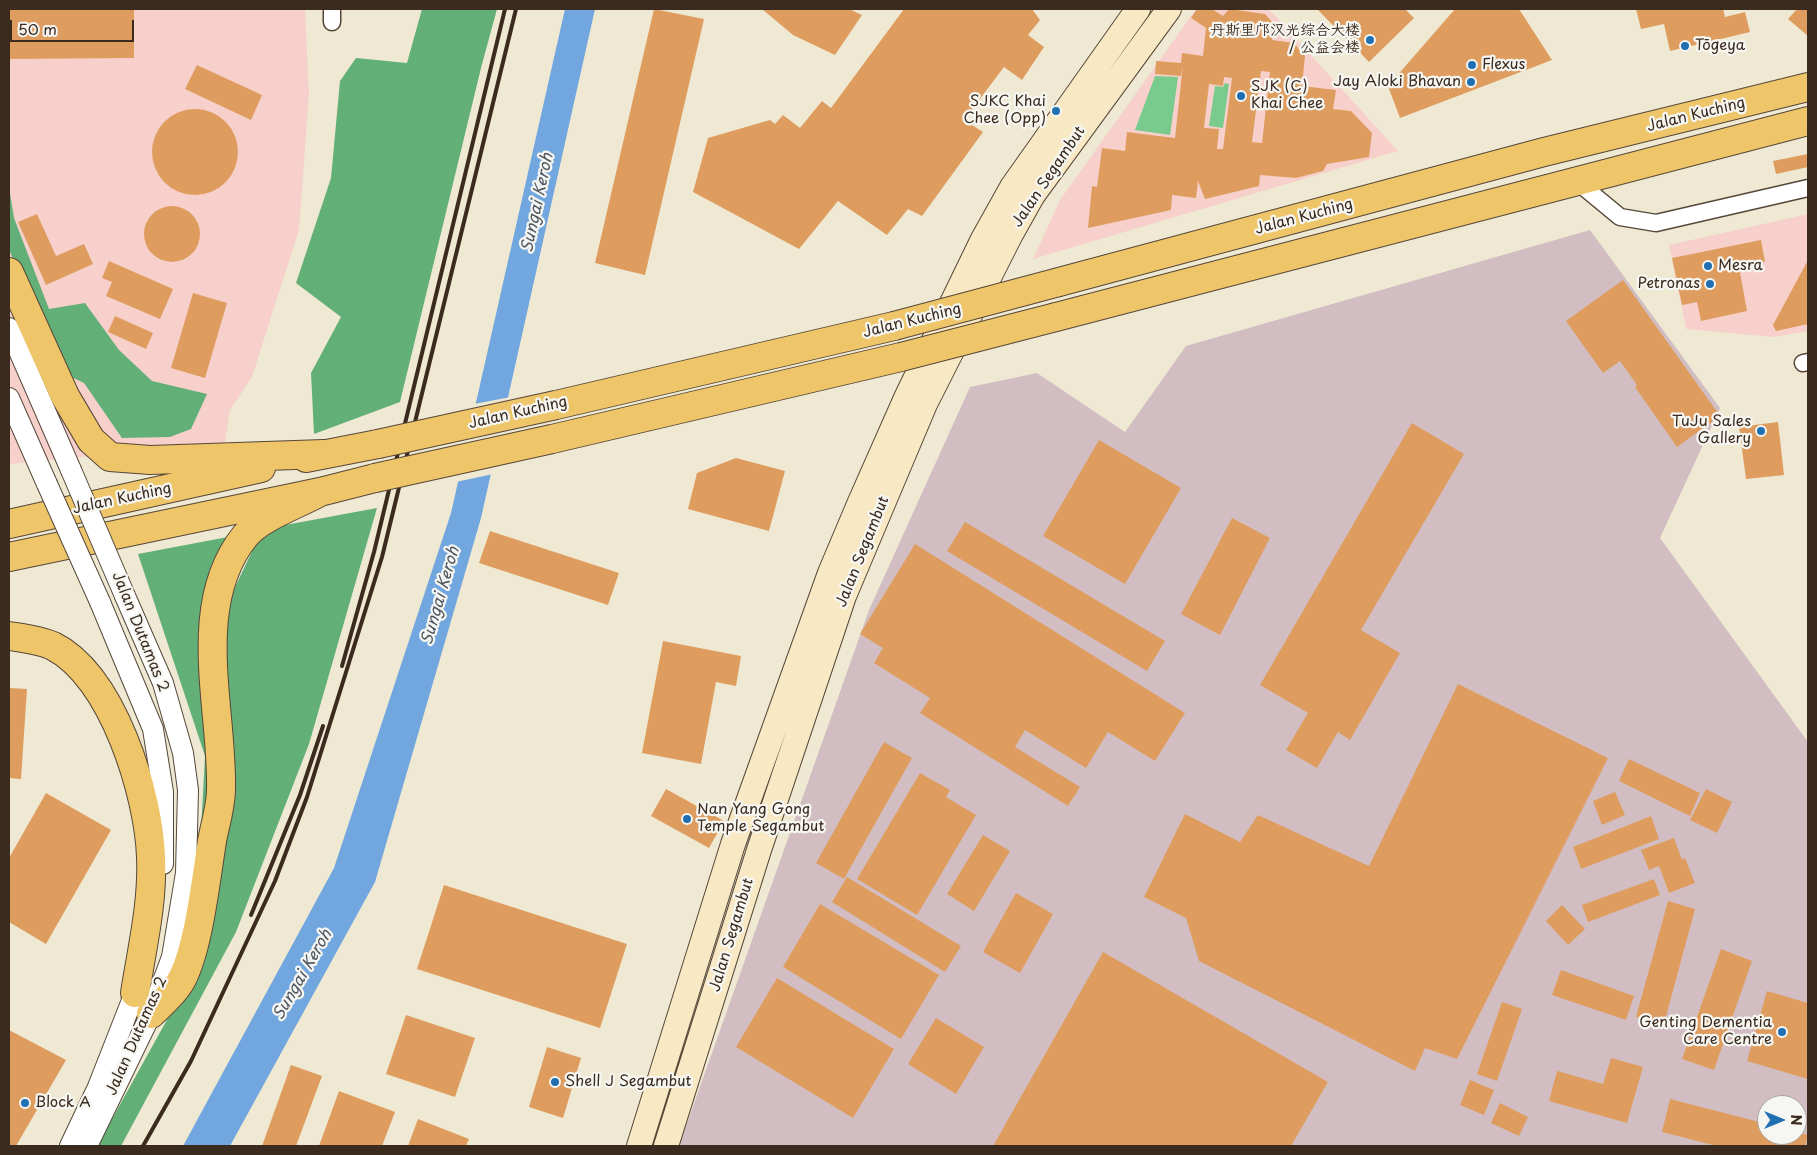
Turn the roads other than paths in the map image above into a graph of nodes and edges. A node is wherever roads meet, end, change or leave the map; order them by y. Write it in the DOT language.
graph roads {
  1 [pos="1138,9"];
  2 [pos="1169,9"];
  3 [pos="1808,87"];
  4 [pos="1808,121"];
  5 [pos="1574,179"];
  6 [pos="1808,188"];
  7 [pos="9,272"];
  8 [pos="9,328"];
  9 [pos="9,398"];
  10 [pos="324,454"];
  11 [pos="320,492"];
  12 [pos="9,524"];
  13 [pos="9,557"];
  14 [pos="9,636"];
  15 [pos="175,729"];
  16 [pos="154,912"];
  17 [pos="135,993"];
  18 [pos="150,1014"];
  19 [pos="70,1146"];
  20 [pos="87,1146"];
  21 [pos="639,1146"];
  22 [pos="666,1146"];
  1 -- 21 [label="main road, Jalan Segambut"];
  2 -- 22 [label="main road, Jalan Segambut"];
  3 -- 10 [label="highway, Jalan Kuching, bridge"];
  4 -- 5 [label="highway"];
  5 -- 6 [label="street"];
  5 -- 11 [label="highway, bridge"];
  7 -- 10 [label="highway"];
  8 -- 15 [label="street, Jalan Dutamas 2, bridge"];
  9 -- 16 [label="street, Jalan Dutamas 2, bridge"];
  10 -- 12 [label="highway, Jalan Kuching"];
  11 -- 13 [label="highway"];
  11 -- 18 [label="highway"];
  14 -- 16 [label="highway"];
  15 -- 16 [label="street"];
  15 -- 18 [label="street, Jalan Dutamas 2"];
  16 -- 17 [label="highway"];
  17 -- 19 [label="street, Jalan Dutamas 2"];
  18 -- 20 [label="street, Jalan Dutamas 2"];
}
